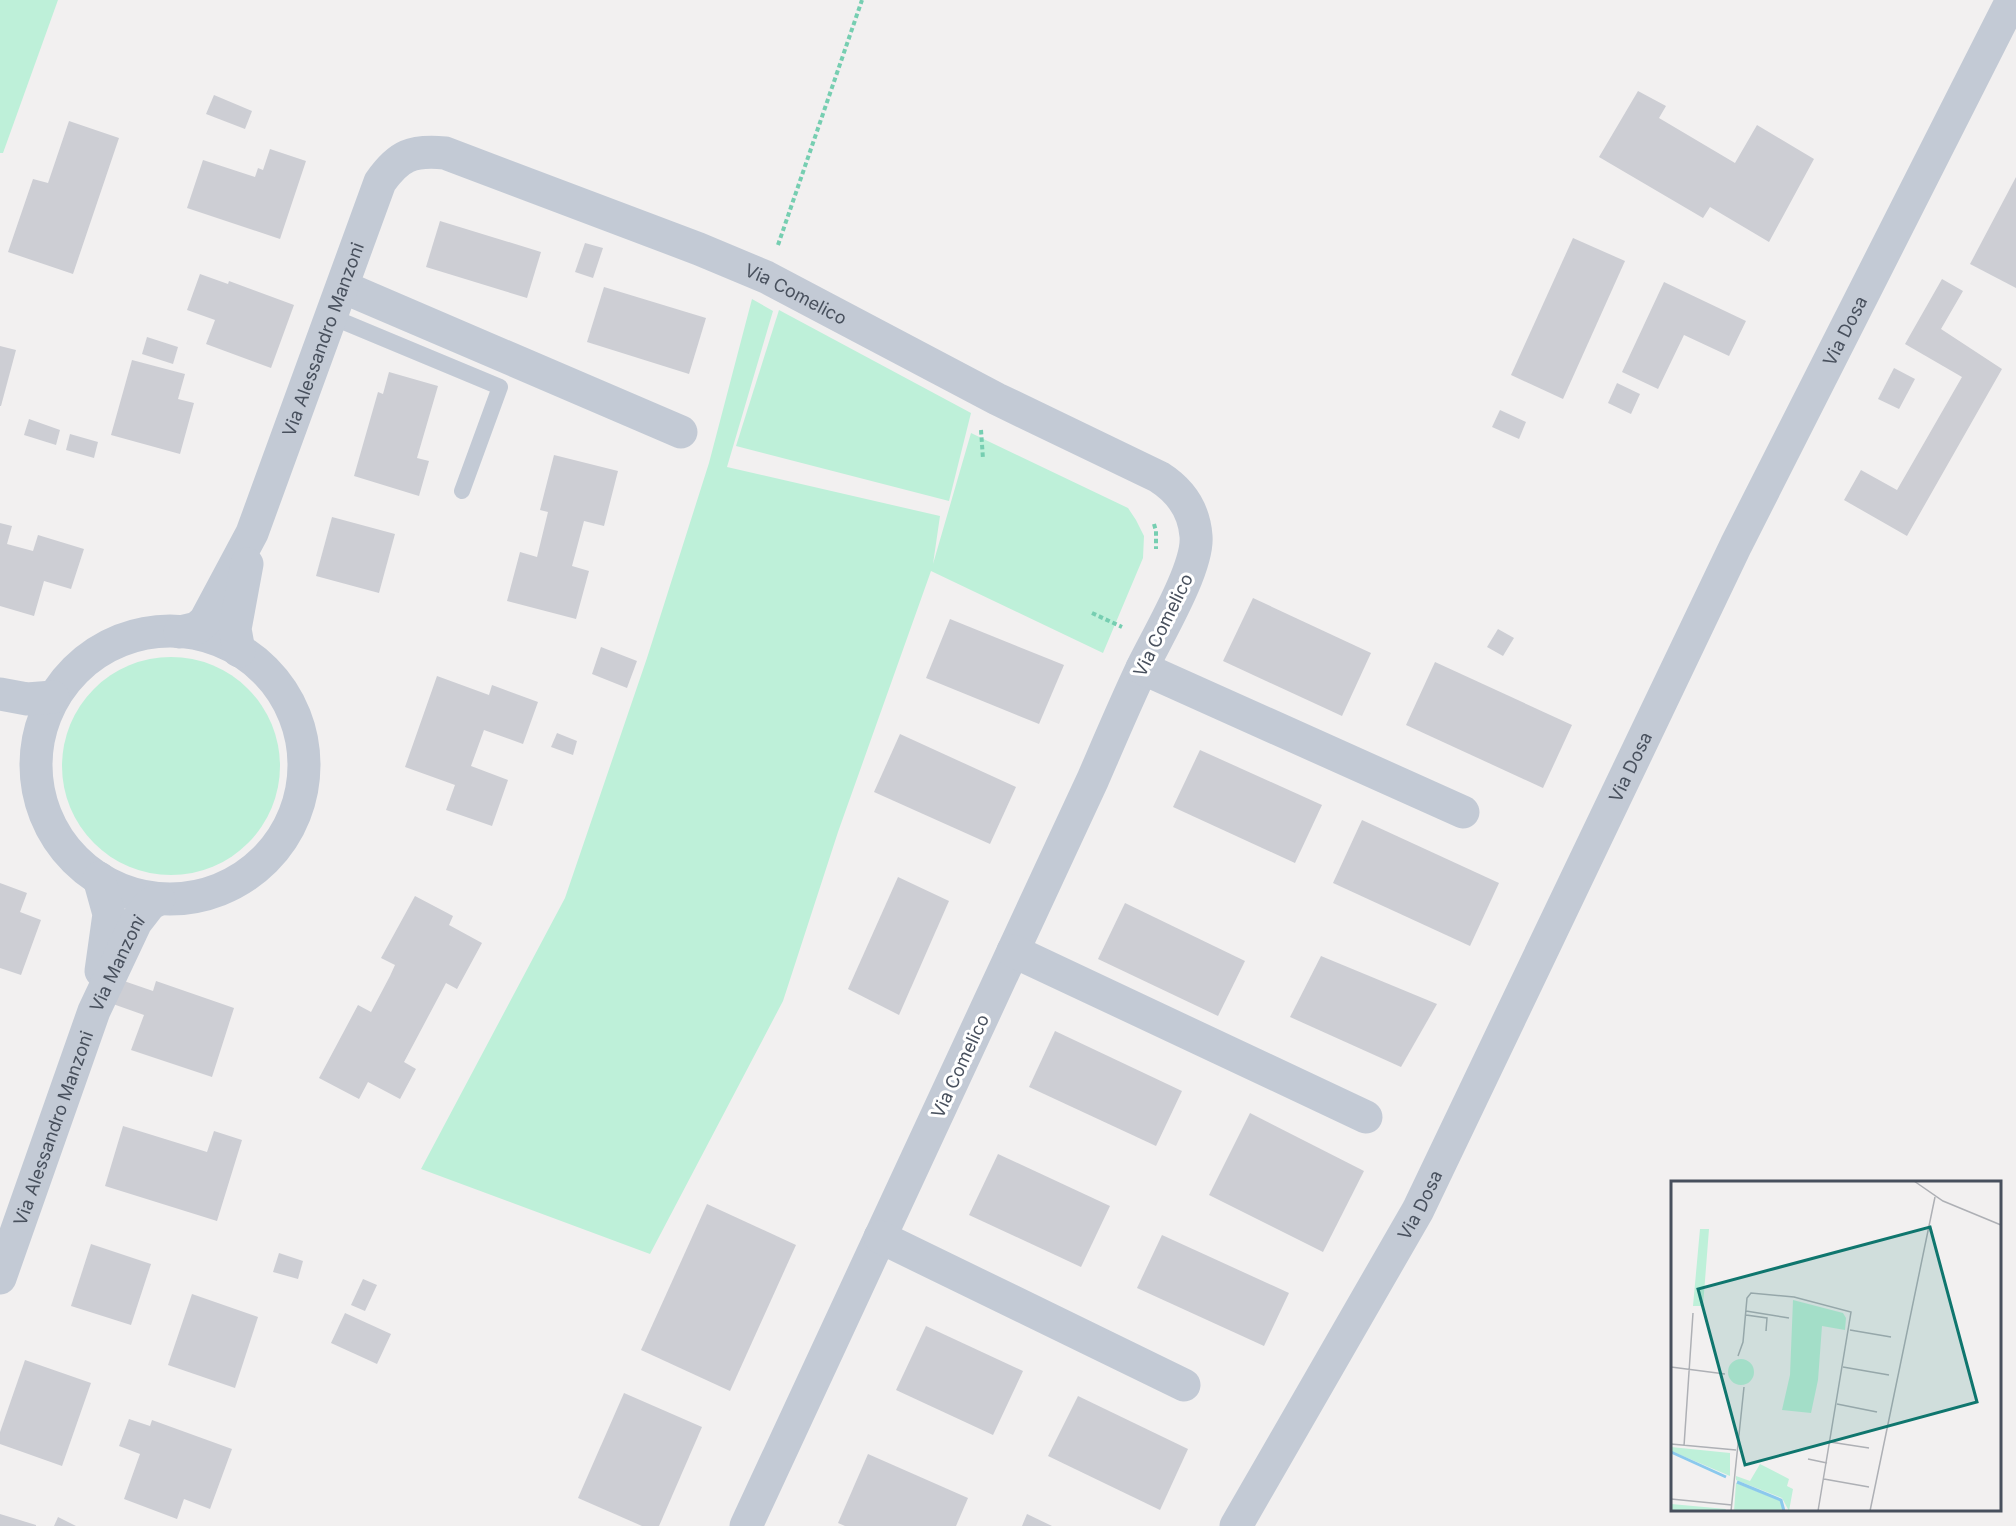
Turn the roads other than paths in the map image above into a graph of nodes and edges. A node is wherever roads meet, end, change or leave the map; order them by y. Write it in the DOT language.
graph roads {
  1 [pos="2012,0"];
  2 [pos="406,156"];
  3 [pos="343,287"];
  4 [pos="332,317"];
  5 [pos="681,432"];
  6 [pos="462,491"];
  7 [pos="252,532"];
  8 [pos="180,632"];
  9 [pos="239,651"];
  10 [pos="1142,668"];
  11 [pos="0,694"];
  12 [pos="53,697"];
  13 [pos="0,712"];
  14 [pos="37,746"];
  15 [pos="1463,812"];
  16 [pos="99,878"];
  17 [pos="159,899"];
  18 [pos="1013,951"];
  19 [pos="94,1011"];
  20 [pos="1366,1117"];
  21 [pos="880,1237"];
  22 [pos="0,1278"];
  23 [pos="1184,1385"];
  24 [pos="746,1526"];
  25 [pos="1236,1526"];
  1 -- 25 [label="street, Via Dosa"];
  2 -- 3 [label="street, Via Alessandro Manzoni"];
  2 -- 10 [label="street, Via Comelico"];
  3 -- 4 [label="street, Via Alessandro Manzoni"];
  3 -- 5 [label="street"];
  4 -- 6 [label="lane"];
  4 -- 7 [label="street, Via Alessandro Manzoni"];
  7 -- 8 [label="street"];
  7 -- 9 [label="street"];
  8 -- 9 [label="street"];
  8 -- 12 [label="street"];
  9 -- 17 [label="street"];
  10 -- 15 [label="street"];
  10 -- 18 [label="street, Via Comelico"];
  11 -- 12 [label="street"];
  12 -- 14 [label="street"];
  13 -- 14 [label="street"];
  14 -- 16 [label="street"];
  16 -- 17 [label="street"];
  16 -- 19 [label="street, Via Manzoni"];
  17 -- 19 [label="street, Via Manzoni"];
  18 -- 20 [label="street"];
  18 -- 21 [label="street, Via Comelico"];
  19 -- 22 [label="street, Via Alessandro Manzoni"];
  21 -- 23 [label="street"];
  21 -- 24 [label="street, Via Comelico"];
}
